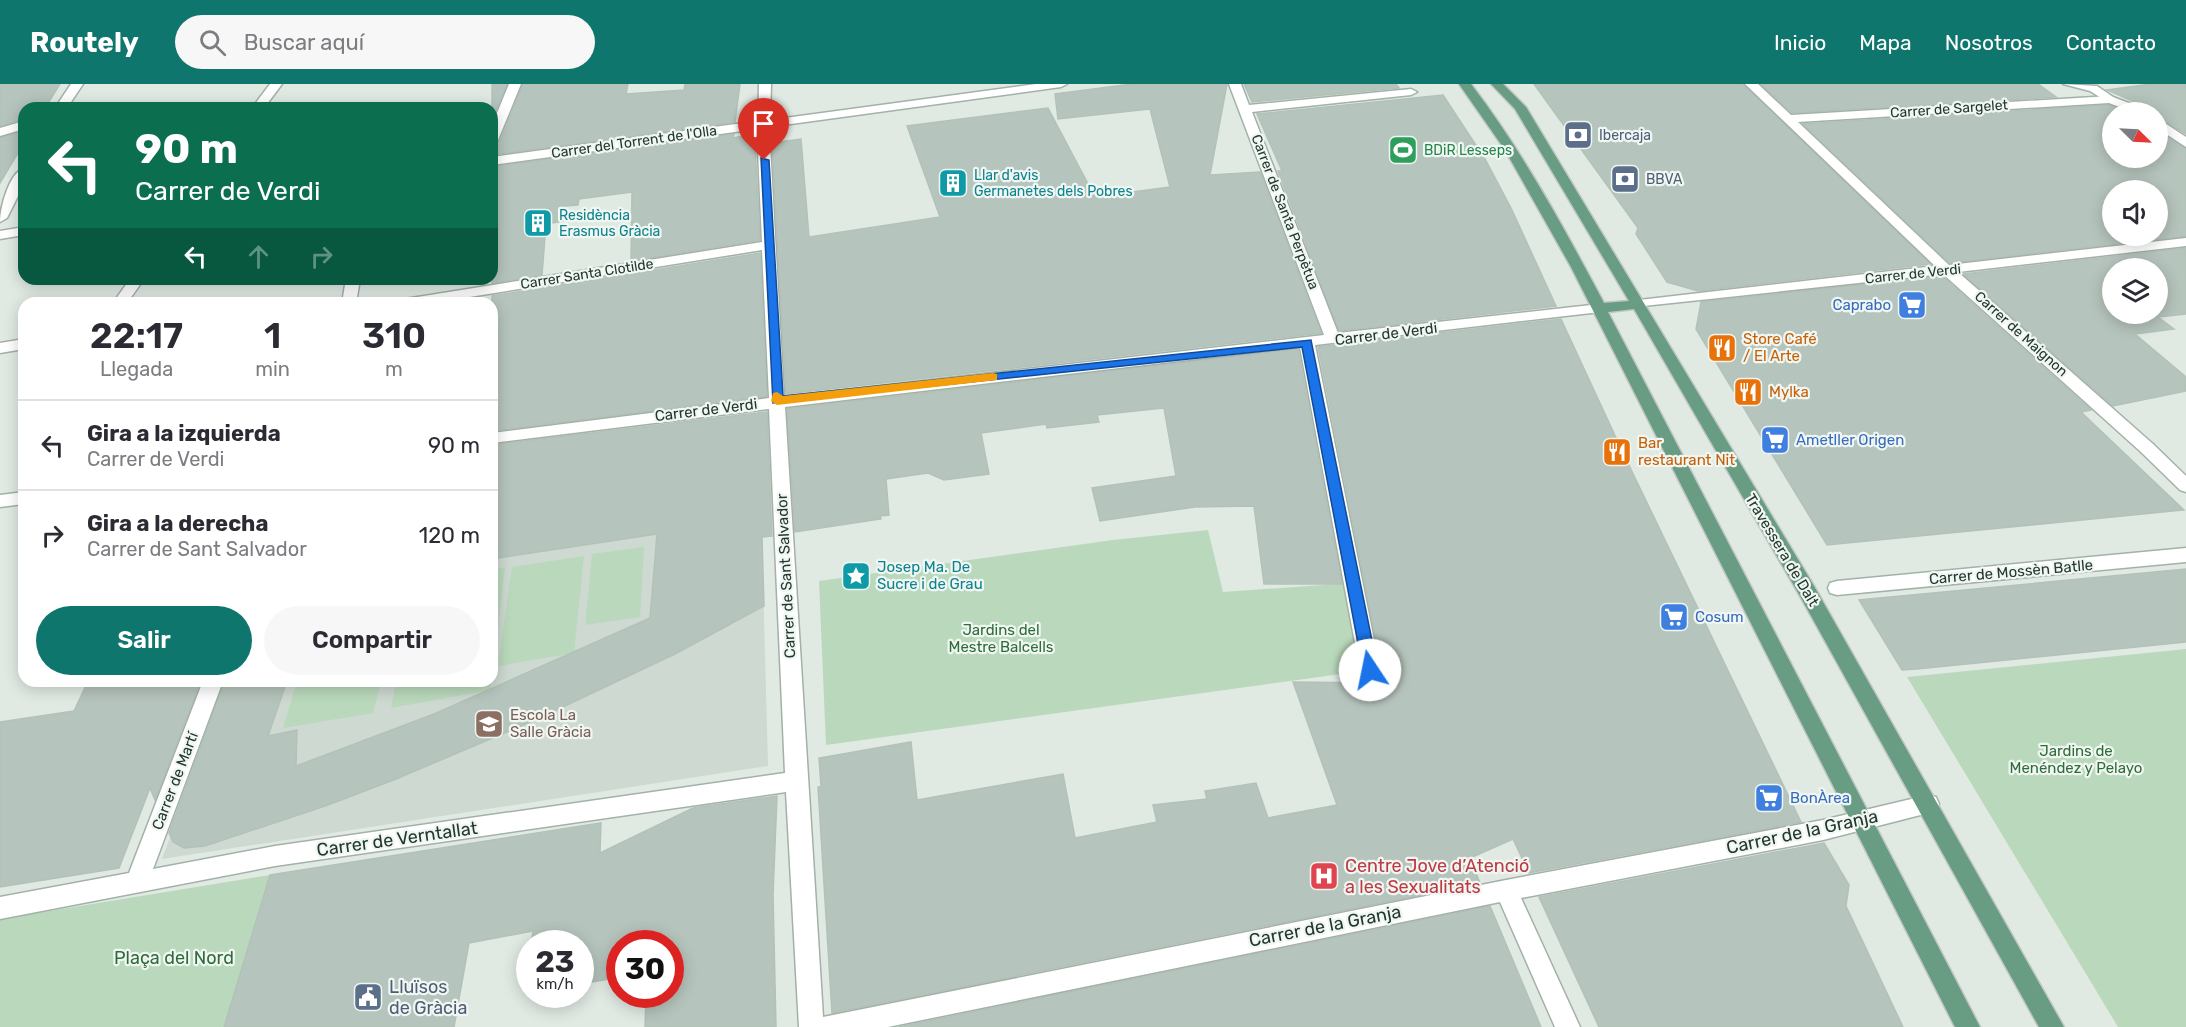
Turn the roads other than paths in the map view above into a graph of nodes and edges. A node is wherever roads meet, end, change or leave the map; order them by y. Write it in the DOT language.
graph roads {
  1 [pos="77,84"];
  2 [pos="276,84"];
  3 [pos="515,84"];
  4 [pos="765,84"];
  5 [pos="1061,84"];
  6 [pos="1235,84"];
  7 [pos="1465,84"];
  8 [pos="1497,84"];
  9 [pos="1511,84"];
  10 [pos="1751,84"];
  11 [pos="2069,84"];
  12 [pos="1411,92"];
  13 [pos="2110,99"];
  14 [pos="65,102"];
  15 [pos="262,102"];
  16 [pos="2117,102"];
  17 [pos="1520,107"];
  18 [pos="1246,109"];
  19 [pos="1788,119"];
  20 [pos="498,125"];
  21 [pos="764,125"];
  22 [pos="18,127"];
  23 [pos="2168,130"];
  24 [pos="0,132"];
  25 [pos="2186,143"];
  26 [pos="498,160"];
  27 [pos="18,184"];
  28 [pos="0,218"];
  29 [pos="18,232"];
  30 [pos="0,235"];
  31 [pos="2186,242"];
  32 [pos="769,244"];
  33 [pos="1950,271"];
  34 [pos="442,297"];
  35 [pos="1639,304"];
  36 [pos="1600,308"];
  37 [pos="1333,340"];
  38 [pos="1307,343"];
  39 [pos="18,345"];
  40 [pos="0,348"];
  41 [pos="777,401"];
  42 [pos="498,437"];
  43 [pos="2186,486"];
  44 [pos="18,499"];
  45 [pos="0,501"];
  46 [pos="2186,555"];
  47 [pos="1837,588"];
  48 [pos="1370,670"];
  49 [pos="211,687"];
  50 [pos="796,781"];
  51 [pos="1928,804"];
  52 [pos="1862,821"];
  53 [pos="137,881"];
  54 [pos="1506,890"];
  55 [pos="0,908"];
  56 [pos="811,1027"];
  57 [pos="828,1027"];
  58 [pos="1568,1027"];
  59 [pos="1968,1027"];
  60 [pos="2052,1027"];
  1 -- 14 [label="street"];
  2 -- 15 [label="street"];
  3 -- 20 [label="street"];
  4 -- 21 [label="street, Carrer de Sant Salvador"];
  5 -- 21 [label="street, Carrer del Torrent de l'Olla"];
  6 -- 18 [label="street, Carrer de Santa Perpètua"];
  7 -- 36 [label="main road"];
  8 -- 17 [label="main road, Travessera de Dalt"];
  9 -- 17 [label="main road"];
  10 -- 19 [label="street, Carrer de Maignon"];
  11 -- 13 [label="street"];
  12 -- 18 [label="street"];
  13 -- 16 [label="street"];
  13 -- 19 [label="street, Carrer de Sargelet"];
  17 -- 35 [label="main road, Travessera de Dalt"];
  18 -- 37 [label="street, Carrer de Santa Perpètua"];
  19 -- 33 [label="street, Carrer de Maignon"];
  21 -- 26 [label="street, Carrer del Torrent de l'Olla"];
  21 -- 32 [label="street, Carrer de Sant Salvador"];
  22 -- 24 [label="street"];
  23 -- 25 [label="street"];
  27 -- 28 [label="street"];
  29 -- 30 [label="street"];
  31 -- 33 [label="street, Carrer de Verdi"];
  32 -- 34 [label="street, Carrer Santa Clotilde"];
  32 -- 41 [label="street, Carrer de Sant Salvador"];
  33 -- 35 [label="street, Carrer de Verdi"];
  33 -- 43 [label="street, Carrer de Maignon"];
  35 -- 36 [label="main road"];
  35 -- 51 [label="main road, Travessera de Dalt"];
  36 -- 37 [label="street, Carrer de Verdi"];
  36 -- 52 [label="main road"];
  37 -- 38 [label="street, Carrer de Verdi"];
  38 -- 41 [label="street, Carrer de Verdi"];
  38 -- 48 [label="street"];
  39 -- 40 [label="street"];
  41 -- 42 [label="street, Carrer de Verdi"];
  41 -- 50 [label="street, Carrer de Sant Salvador"];
  44 -- 45 [label="street"];
  46 -- 47 [label="street, Carrer de Mossèn Batlle"];
  49 -- 53 [label="street, Carrer de Martí"];
  50 -- 53 [label="street, Carrer de Verntallat"];
  50 -- 56 [label="street, Carrer de Sant Salvador"];
  51 -- 52 [label="street, Carrer de la Granja"];
  51 -- 60 [label="main road, Travessera de Dalt"];
  52 -- 54 [label="street, Carrer de la Granja"];
  52 -- 59 [label="main road"];
  53 -- 55 [label="street, Carrer de Verntallat"];
  54 -- 57 [label="street, Carrer de la Granja"];
  54 -- 58 [label="street"];
}
